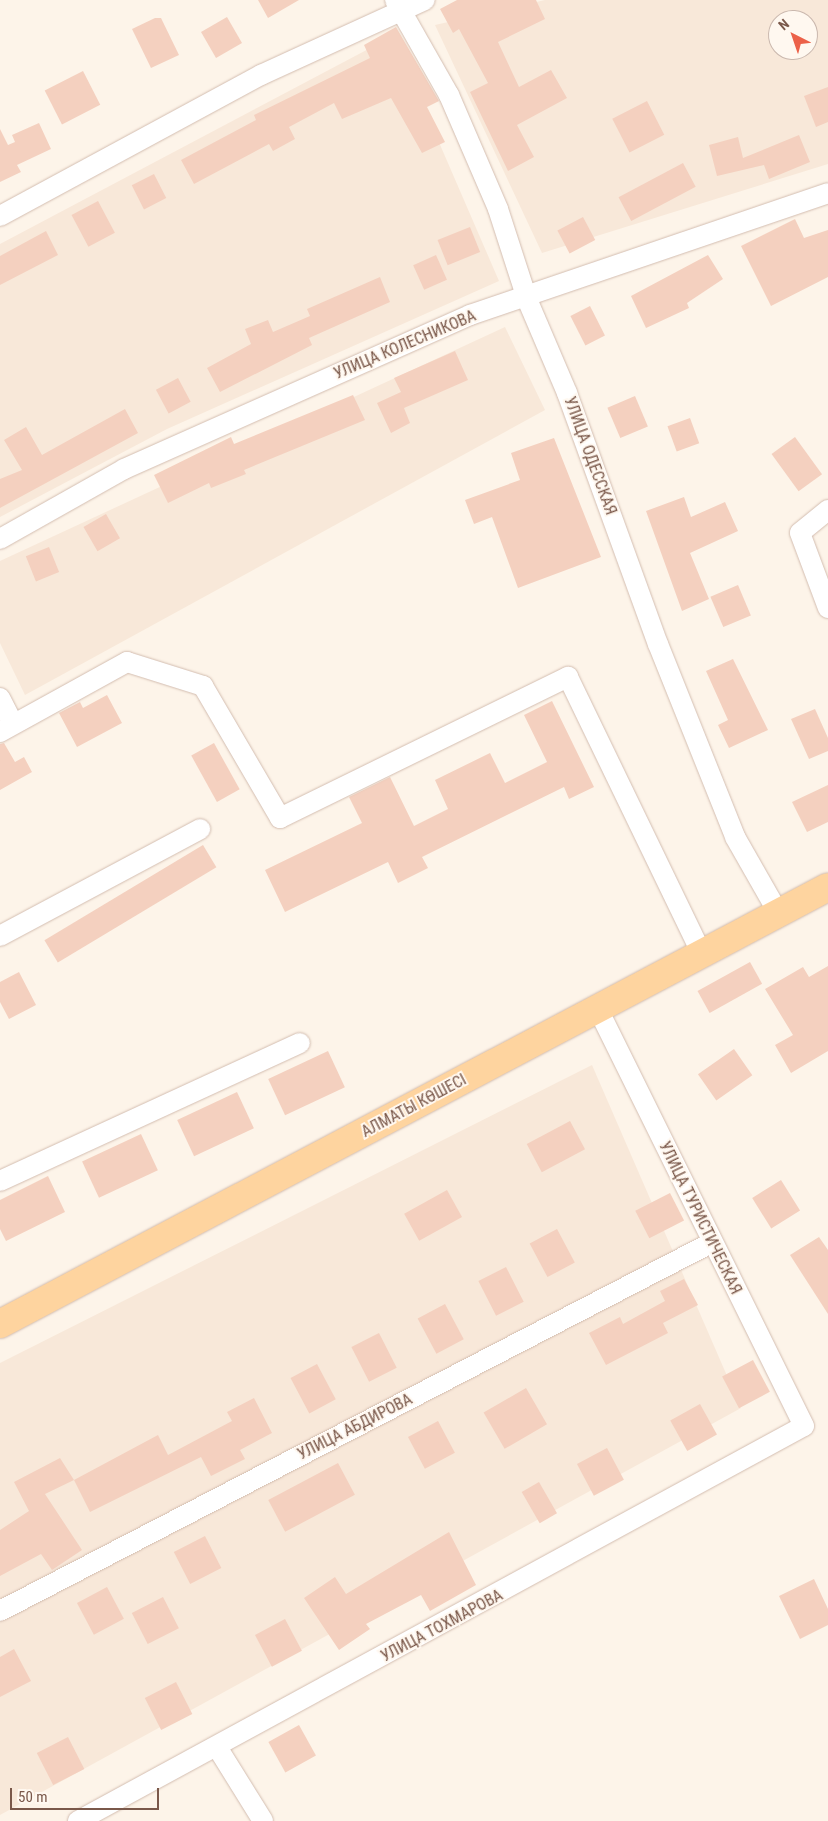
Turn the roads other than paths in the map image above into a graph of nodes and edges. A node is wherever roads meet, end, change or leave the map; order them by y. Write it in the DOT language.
graph roads {
  1 [pos="425,0"];
  2 [pos="397,5"];
  3 [pos="828,193"];
  4 [pos="0,216"];
  5 [pos="526,299"];
  6 [pos="828,510"];
  7 [pos="0,539"];
  8 [pos="828,608"];
  9 [pos="0,698"];
  10 [pos="6,728"];
  11 [pos="200,829"];
  12 [pos="827,890"];
  13 [pos="779,914"];
  14 [pos="0,936"];
  15 [pos="702,954"];
  16 [pos="598,1009"];
  17 [pos="300,1043"];
  18 [pos="0,1181"];
  19 [pos="711,1243"];
  20 [pos="0,1324"];
  21 [pos="804,1426"];
  22 [pos="0,1611"];
  23 [pos="217,1747"];
  24 [pos="78,1821"];
  25 [pos="262,1821"];
  1 -- 2 [label="street"];
  2 -- 4 [label="street"];
  2 -- 5 [label="street, УЛИЦА ОДЕССКАЯ"];
  3 -- 5 [label="street, УЛИЦА КОЛЕСНИКОВА"];
  5 -- 7 [label="street, УЛИЦА КОЛЕСНИКОВА"];
  5 -- 13 [label="street, УЛИЦА ОДЕССКАЯ"];
  6 -- 8 [label="street"];
  9 -- 10 [label="street"];
  10 -- 15 [label="street"];
  11 -- 14 [label="street"];
  12 -- 13 [label="main road, АЛМАТЫ КӨШЕСІ"];
  13 -- 15 [label="main road, АЛМАТЫ КӨШЕСІ"];
  15 -- 16 [label="main road, АЛМАТЫ КӨШЕСІ"];
  16 -- 19 [label="street, УЛИЦА ТУРИСТИЧЕСКАЯ"];
  16 -- 20 [label="main road, АЛМАТЫ КӨШЕСІ"];
  17 -- 18 [label="street"];
  19 -- 21 [label="street, УЛИЦА ТУРИСТИЧЕСКАЯ"];
  19 -- 22 [label="street, УЛИЦА АБДИРОВА"];
  21 -- 23 [label="street, УЛИЦА ТОХМАРОВА"];
  23 -- 24 [label="street, УЛИЦА ТОХМАРОВА"];
  23 -- 25 [label="street"];
}
